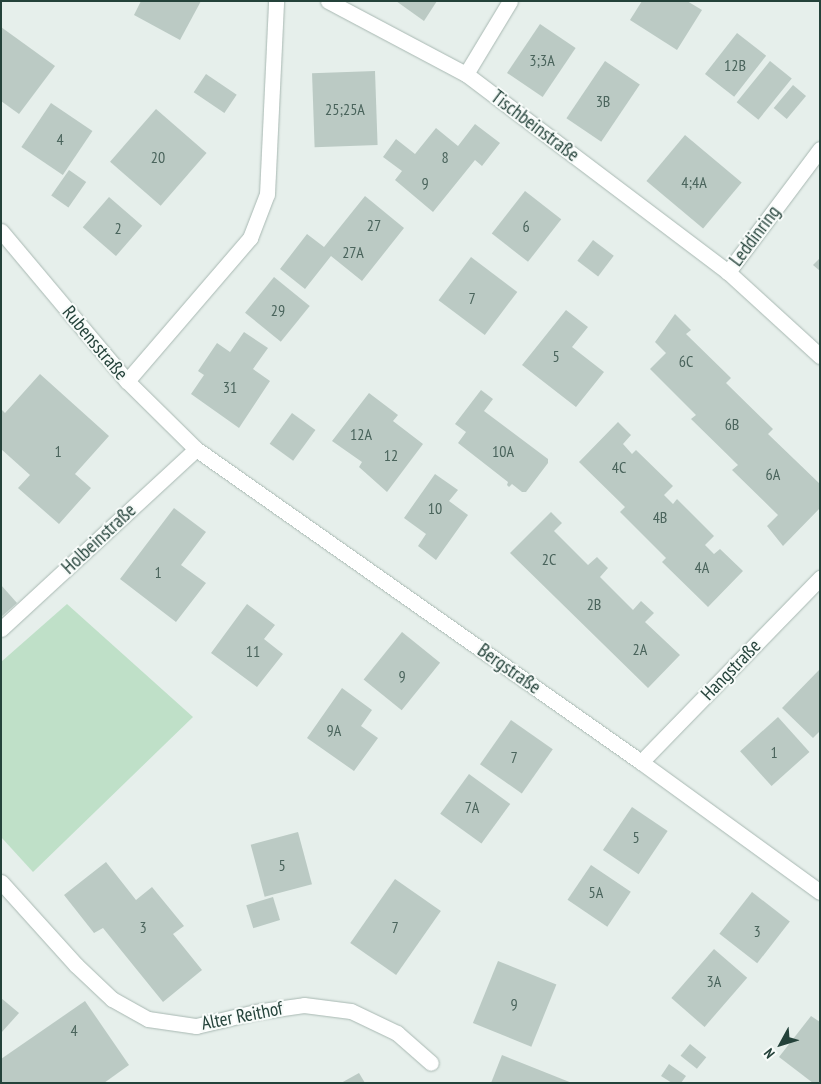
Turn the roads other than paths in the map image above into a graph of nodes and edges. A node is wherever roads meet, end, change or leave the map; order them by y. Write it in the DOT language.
graph roads {
  1 [pos="276,1"];
  2 [pos="328,1"];
  3 [pos="510,1"];
  4 [pos="466,74"];
  5 [pos="820,149"];
  6 [pos="1,231"];
  7 [pos="728,272"];
  8 [pos="820,356"];
  9 [pos="127,381"];
  10 [pos="196,449"];
  11 [pos="820,578"];
  12 [pos="1,629"];
  13 [pos="641,762"];
  14 [pos="1,882"];
  15 [pos="820,892"];
  16 [pos="431,1063"];
  1 -- 9 [label="street"];
  2 -- 4 [label="street, Tischbeinstraße"];
  3 -- 4 [label="street"];
  4 -- 7 [label="street, Tischbeinstraße"];
  5 -- 7 [label="street, Leddinring"];
  6 -- 9 [label="street, Rubensstraße"];
  7 -- 8 [label="street, Leddinring"];
  9 -- 10 [label="street, Rubensstraße"];
  10 -- 12 [label="street, Holbeinstraße"];
  10 -- 13 [label="street, Bergstraße"];
  11 -- 13 [label="street, Hangstraße"];
  13 -- 15 [label="street, Bergstraße"];
  14 -- 16 [label="street, Alter Reithof"];
}
